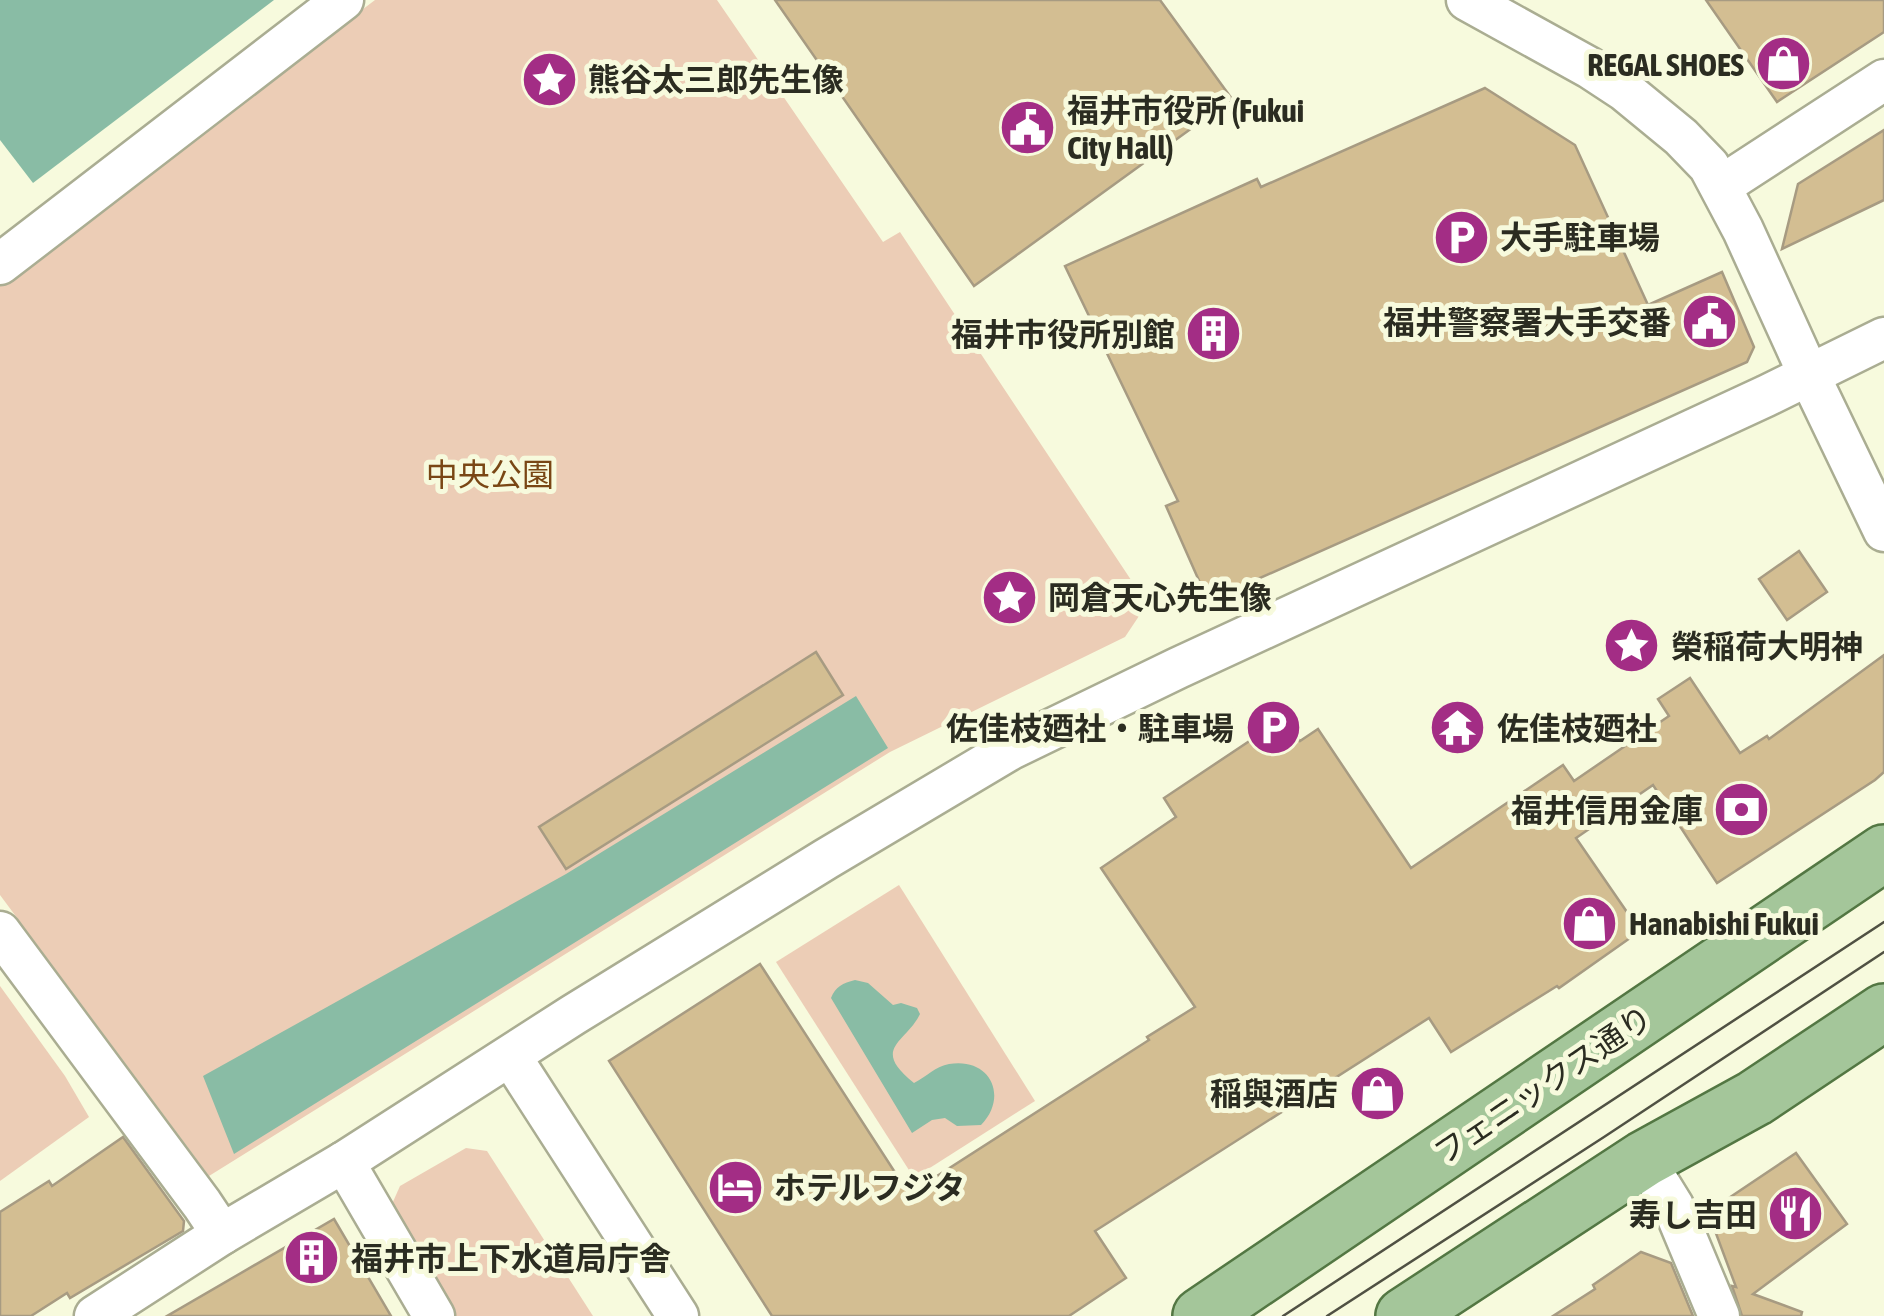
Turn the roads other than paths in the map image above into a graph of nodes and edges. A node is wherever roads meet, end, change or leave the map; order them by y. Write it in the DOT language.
graph roads {
  1 [pos="343,0"];
  2 [pos="1467,0"];
  3 [pos="1884,80"];
  4 [pos="1721,186"];
  5 [pos="0,264"];
  6 [pos="1884,338"];
  7 [pos="1808,375"];
  8 [pos="1884,531"];
  9 [pos="1884,853"];
  10 [pos="0,932"];
  11 [pos="1884,1012"];
  12 [pos="511,1057"];
  13 [pos="1644,1158"];
  14 [pos="344,1162"];
  15 [pos="222,1234"];
  16 [pos="143,1303"];
  17 [pos="94,1316"];
  18 [pos="434,1316"];
  19 [pos="678,1316"];
  20 [pos="1202,1316"];
  21 [pos="1404,1316"];
  22 [pos="1719,1316"];
  1 -- 5 [label="street"];
  2 -- 4 [label="street"];
  3 -- 4 [label="street"];
  4 -- 7 [label="street"];
  6 -- 7 [label="street"];
  7 -- 8 [label="street"];
  7 -- 12 [label="street"];
  9 -- 20 [label="main road, フェニックス通り"];
  10 -- 15 [label="street"];
  11 -- 13 [label="main road"];
  12 -- 14 [label="street"];
  12 -- 19 [label="street"];
  13 -- 21 [label="main road"];
  13 -- 22 [label="street"];
  14 -- 15 [label="street"];
  14 -- 18 [label="street"];
  15 -- 16 [label="street"];
  16 -- 17 [label="street"];
}
